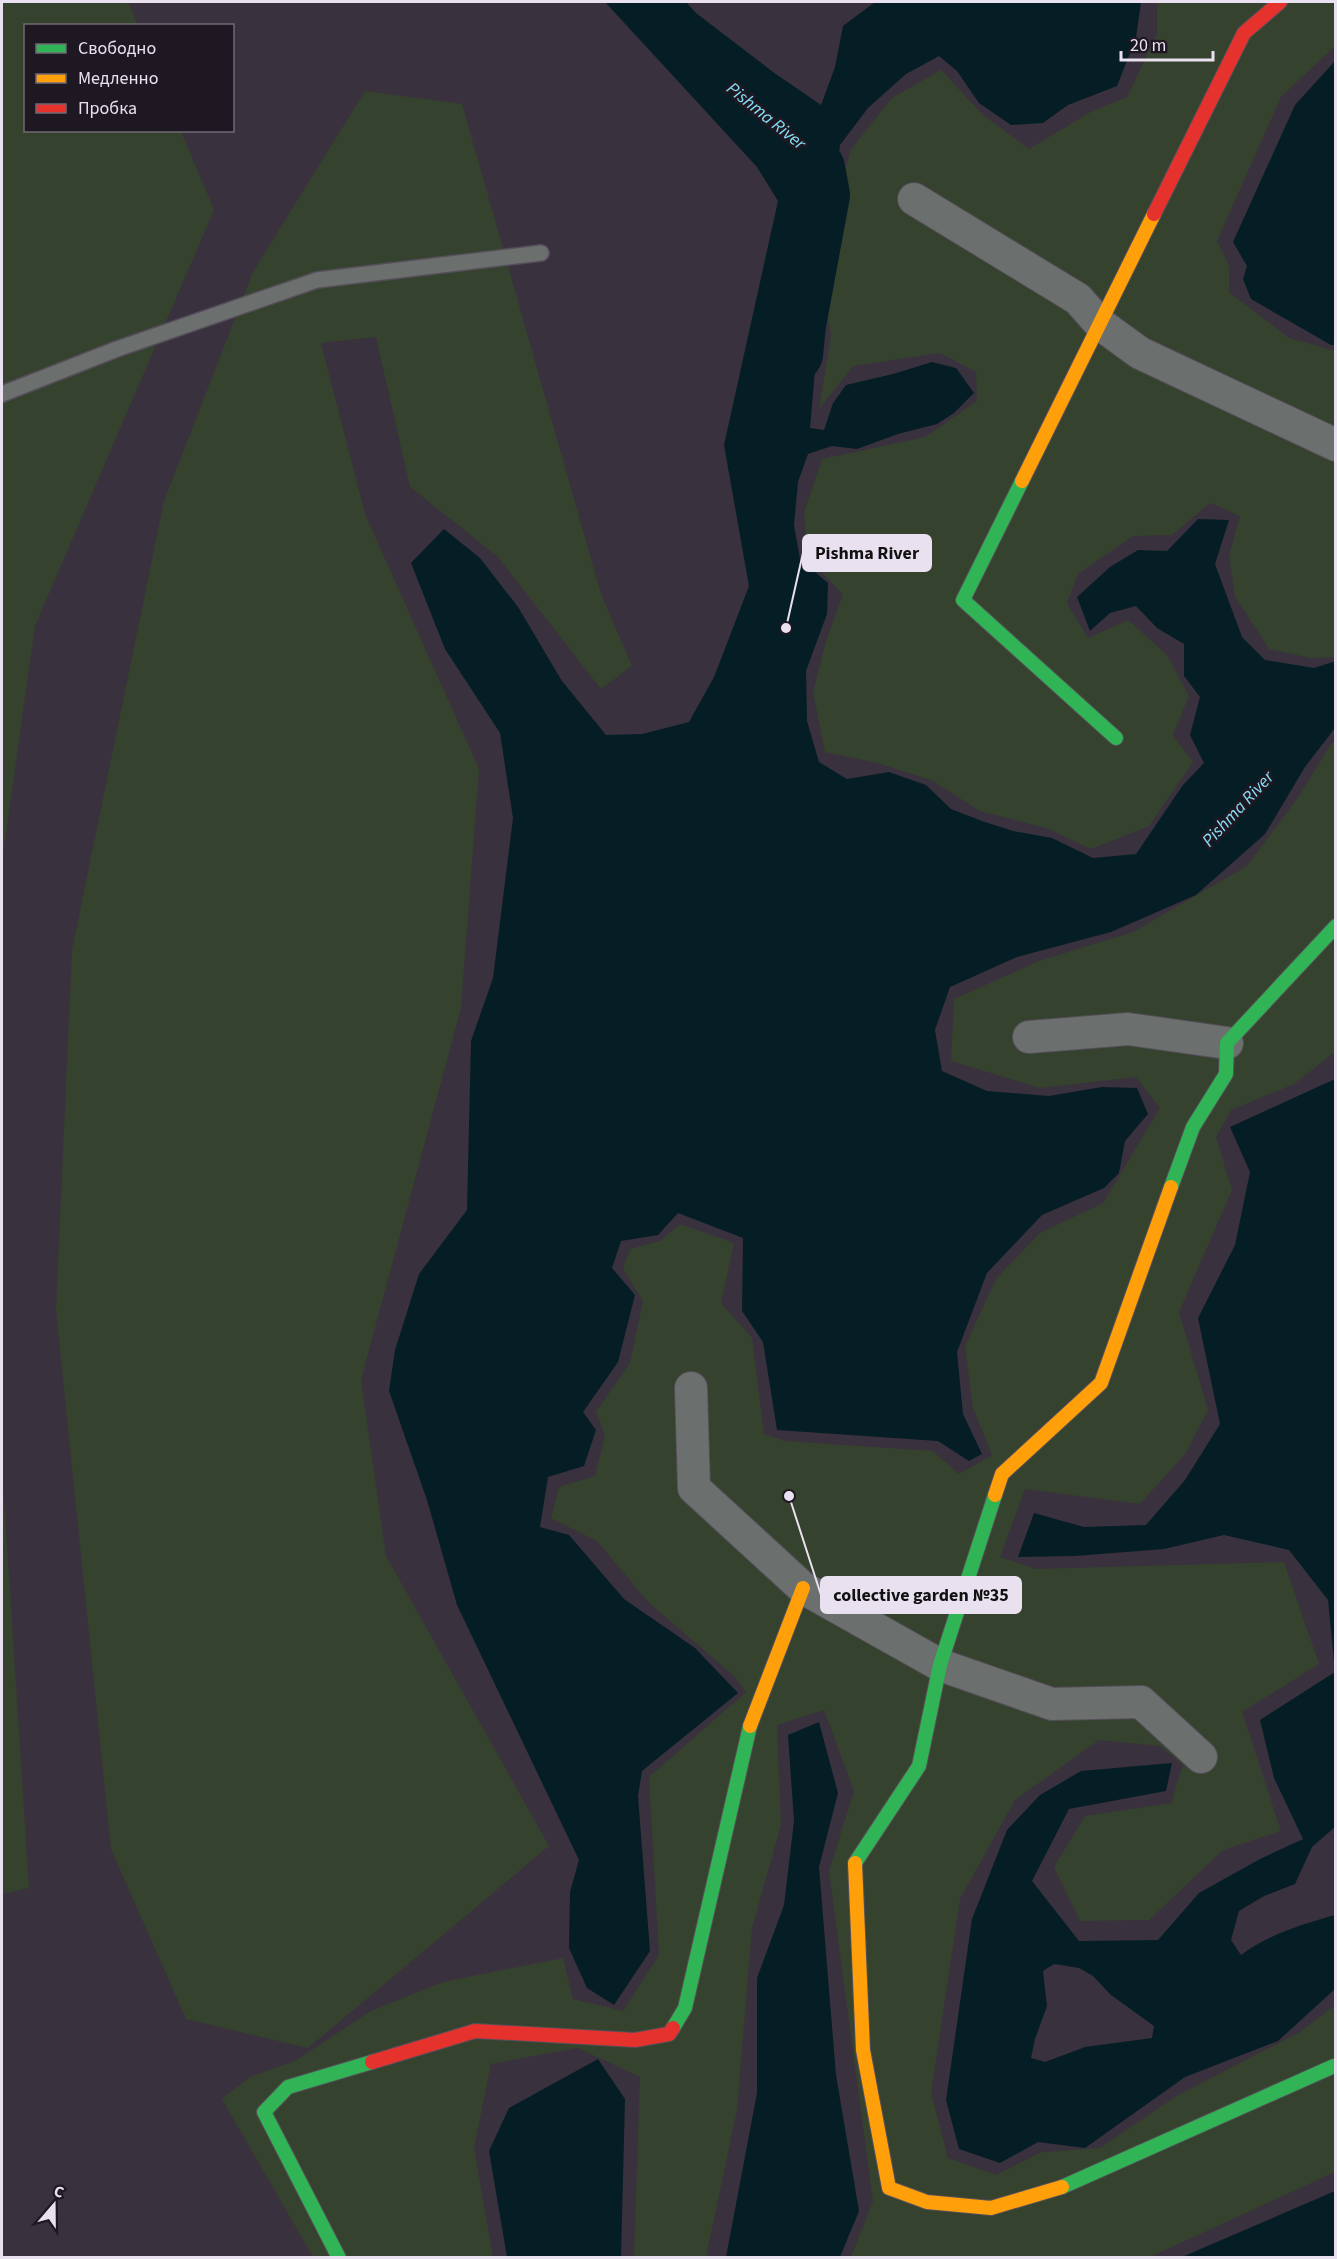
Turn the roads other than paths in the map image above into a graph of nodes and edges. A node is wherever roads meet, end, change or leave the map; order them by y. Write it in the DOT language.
graph roads {
  1 [pos="1280,2"];
  2 [pos="914,199"];
  3 [pos="541,253"];
  4 [pos="1100,324"];
  5 [pos="2,394"];
  6 [pos="1335,445"];
  7 [pos="1116,738"];
  8 [pos="1335,926"];
  9 [pos="1029,1037"];
  10 [pos="1227,1043"];
  11 [pos="691,1388"];
  12 [pos="803,1588"];
  13 [pos="940,1665"];
  14 [pos="1202,1757"];
  15 [pos="1334,2066"];
  16 [pos="339,2258"];
  1 -- 4 [label="street"];
  2 -- 4 [label="street"];
  3 -- 5 [label="lane"];
  4 -- 6 [label="street"];
  4 -- 7 [label="street"];
  8 -- 10 [label="street"];
  9 -- 10 [label="street"];
  10 -- 13 [label="street"];
  11 -- 12 [label="street"];
  12 -- 13 [label="street"];
  12 -- 16 [label="street"];
  13 -- 14 [label="street"];
  13 -- 15 [label="street"];
}
